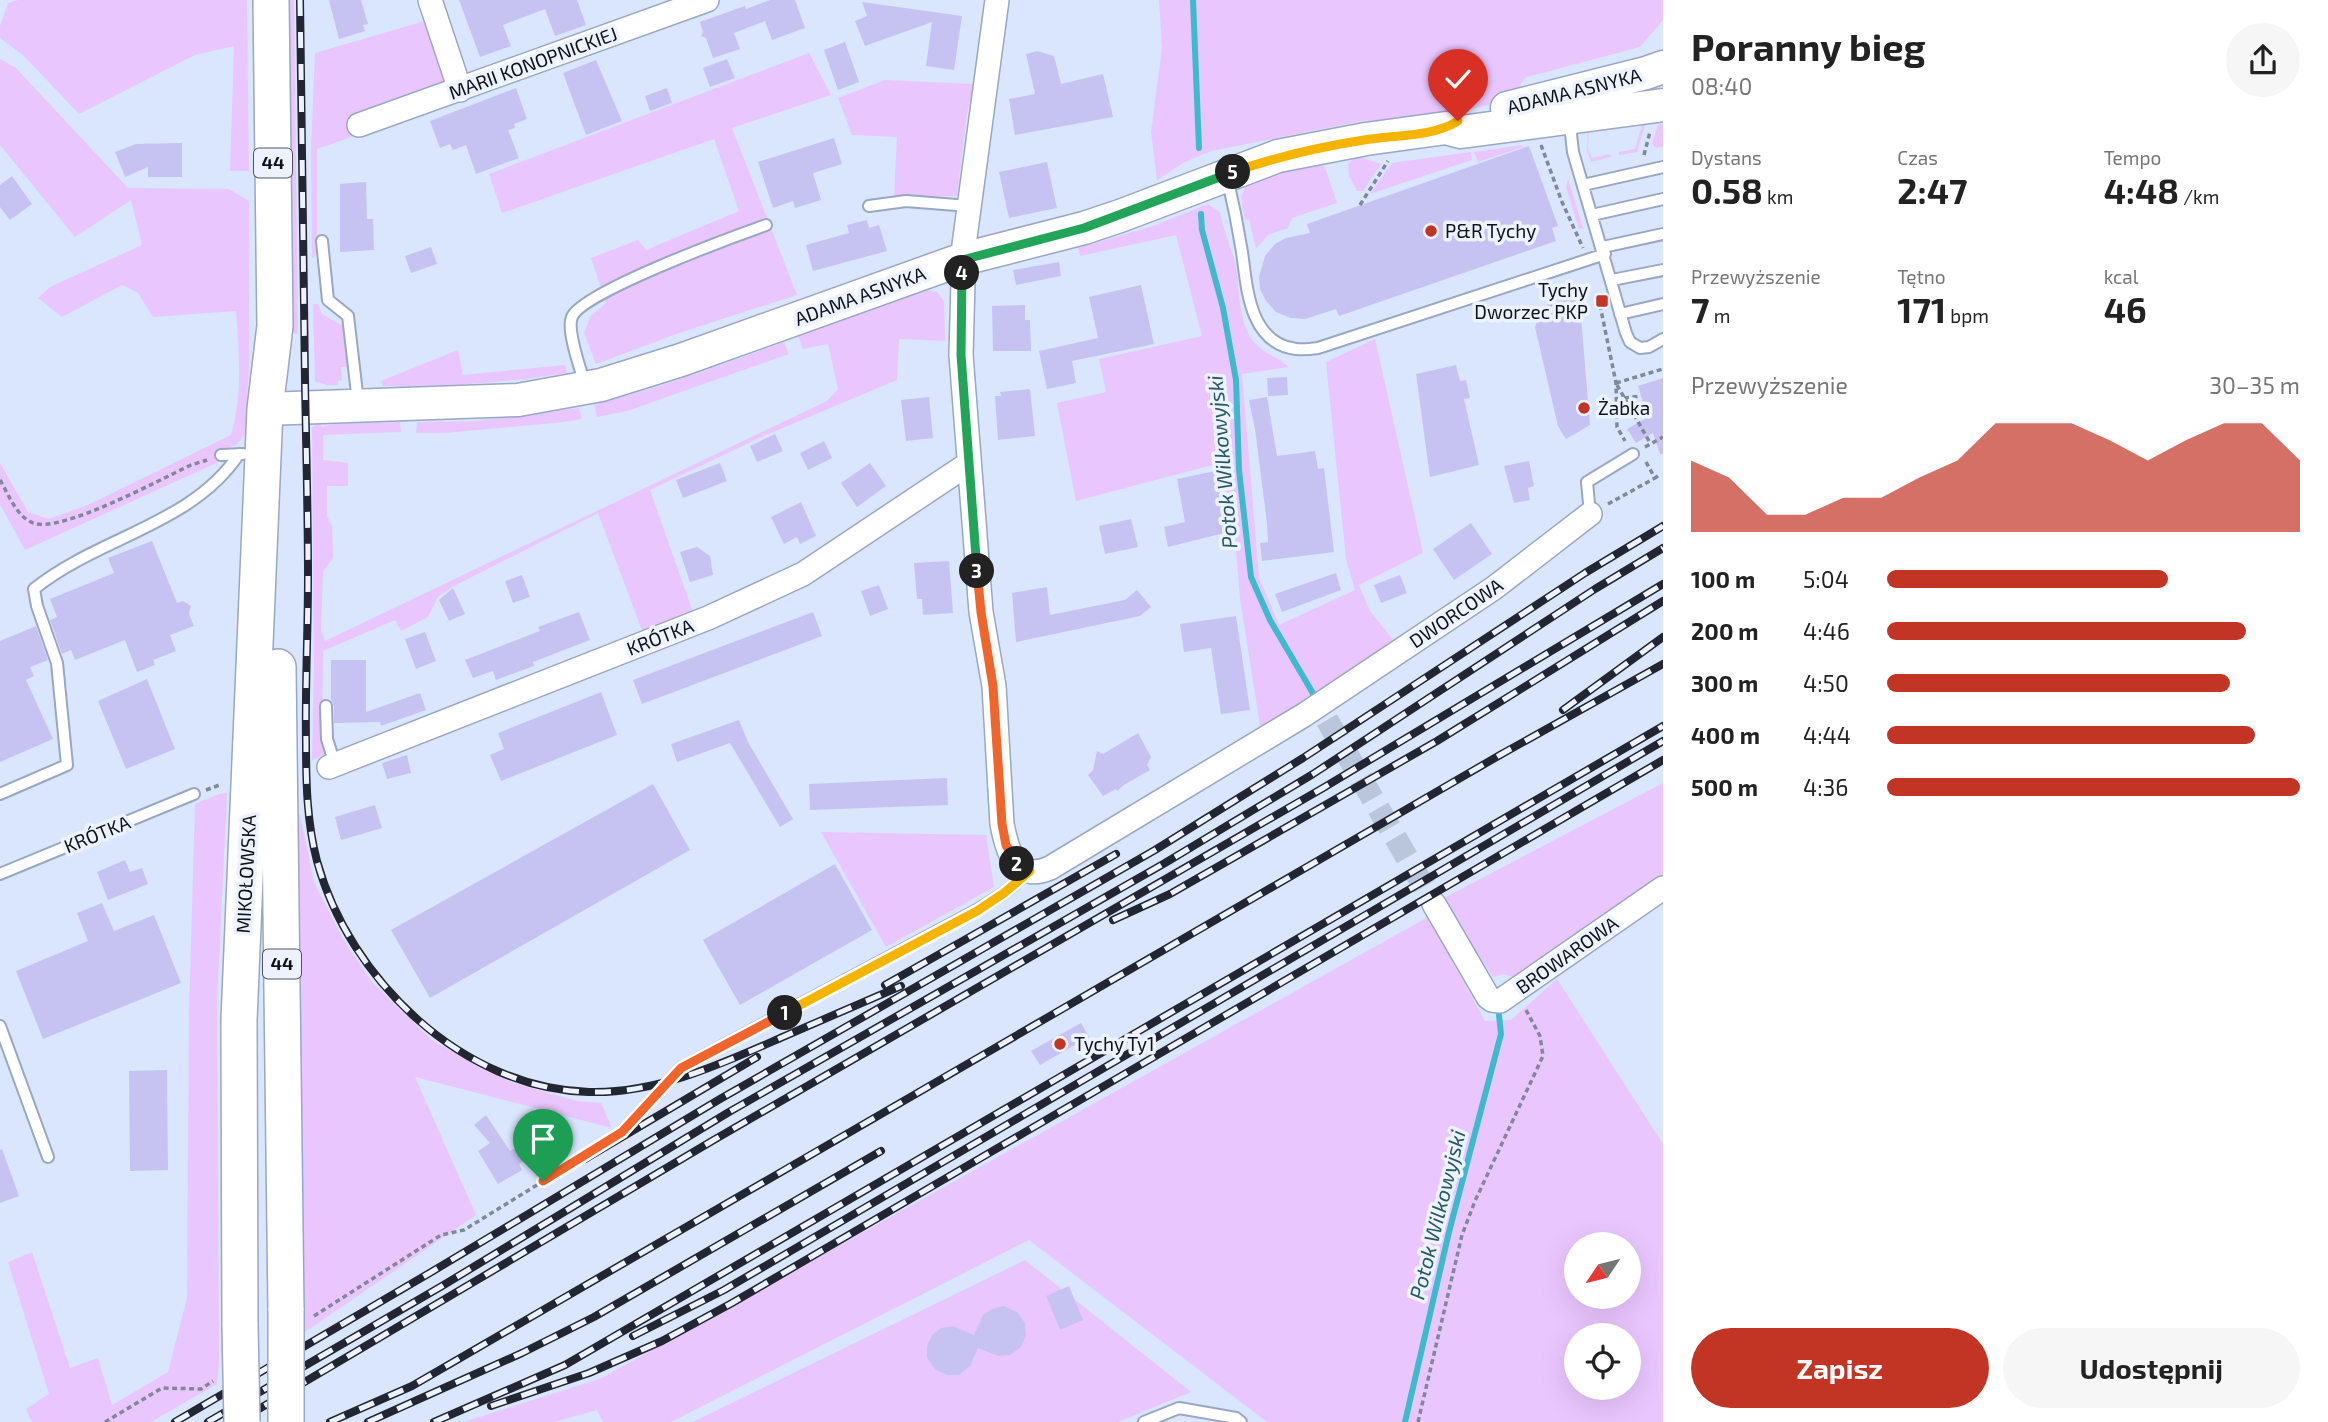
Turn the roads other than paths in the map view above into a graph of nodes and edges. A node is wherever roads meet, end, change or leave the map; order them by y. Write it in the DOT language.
graph roads {
  1 [pos="271,0"];
  2 [pos="430,0"];
  3 [pos="707,0"];
  4 [pos="997,0"];
  5 [pos="1663,67"];
  6 [pos="1600,85"];
  7 [pos="460,90"];
  8 [pos="1575,117"];
  9 [pos="1657,117"];
  10 [pos="359,125"];
  11 [pos="1446,128"];
  12 [pos="1663,167"];
  13 [pos="1226,174"];
  14 [pos="1583,186"];
  15 [pos="1663,199"];
  16 [pos="869,206"];
  17 [pos="969,206"];
  18 [pos="1592,215"];
  19 [pos="766,225"];
  20 [pos="1663,234"];
  21 [pos="322,241"];
  22 [pos="1604,251"];
  23 [pos="962,260"];
  24 [pos="1663,270"];
  25 [pos="1612,280"];
  26 [pos="1663,304"];
  27 [pos="1620,314"];
  28 [pos="1663,339"];
  29 [pos="586,388"];
  30 [pos="358,405"];
  31 [pos="273,409"];
  32 [pos="1636,452"];
  33 [pos="251,453"];
  34 [pos="221,455"];
  35 [pos="968,464"];
  36 [pos="1590,514"];
  37 [pos="326,706"];
  38 [pos="332,766"];
  39 [pos="0,794"];
  40 [pos="194,794"];
  41 [pos="1030,871"];
  42 [pos="0,874"];
  43 [pos="1663,887"];
  44 [pos="1434,904"];
  45 [pos="0,1026"];
  46 [pos="622,1132"];
  47 [pos="48,1157"];
  48 [pos="243,1422"];
  49 [pos="286,1422"];
  50 [pos="1144,1422"];
  51 [pos="1241,1422"];
  1 -- 31 [label="main road, MIKOŁOWSKA / 44"];
  2 -- 7 [label="street"];
  3 -- 7 [label="street, MARII KONOPNICKIEJ"];
  4 -- 17 [label="street"];
  5 -- 6 [label="street, ADAMA ASNYKA"];
  6 -- 8 [label="lane"];
  6 -- 11 [label="street, ADAMA ASNYKA"];
  7 -- 10 [label="street, MARII KONOPNICKIEJ"];
  8 -- 9 [label="street, ADAMA ASNYKA"];
  8 -- 11 [label="street, ADAMA ASNYKA"];
  8 -- 14 [label="lane"];
  11 -- 13 [label="street, ADAMA ASNYKA"];
  12 -- 14 [label="lane"];
  13 -- 22 [label="lane"];
  13 -- 23 [label="street, ADAMA ASNYKA"];
  14 -- 18 [label="lane"];
  15 -- 18 [label="lane"];
  16 -- 17 [label="lane"];
  17 -- 23 [label="street"];
  18 -- 22 [label="lane"];
  19 -- 29 [label="lane"];
  20 -- 22 [label="lane"];
  21 -- 30 [label="lane"];
  22 -- 25 [label="lane"];
  23 -- 29 [label="street, ADAMA ASNYKA"];
  23 -- 35 [label="street"];
  24 -- 25 [label="lane"];
  25 -- 27 [label="lane"];
  26 -- 27 [label="lane"];
  27 -- 28 [label="lane"];
  29 -- 30 [label="street, ADAMA ASNYKA"];
  30 -- 31 [label="street, ADAMA ASNYKA"];
  31 -- 33 [label="main road, MIKOŁOWSKA / 44"];
  31 -- 49 [label="main road, MIKOŁOWSKA / 44, bridge"];
  32 -- 36 [label="lane"];
  33 -- 34 [label="lane"];
  33 -- 39 [label="lane"];
  33 -- 48 [label="main road, MIKOŁOWSKA / 44, bridge"];
  35 -- 38 [label="street, KRÓTKA"];
  35 -- 41 [label="street"];
  36 -- 41 [label="street, DWORCOWA"];
  37 -- 38 [label="lane"];
  40 -- 42 [label="lane, KRÓTKA"];
  41 -- 46 [label="lane"];
  43 -- 44 [label="street, BROWAROWA"];
  45 -- 47 [label="lane"];
  50 -- 51 [label="lane"];
}
